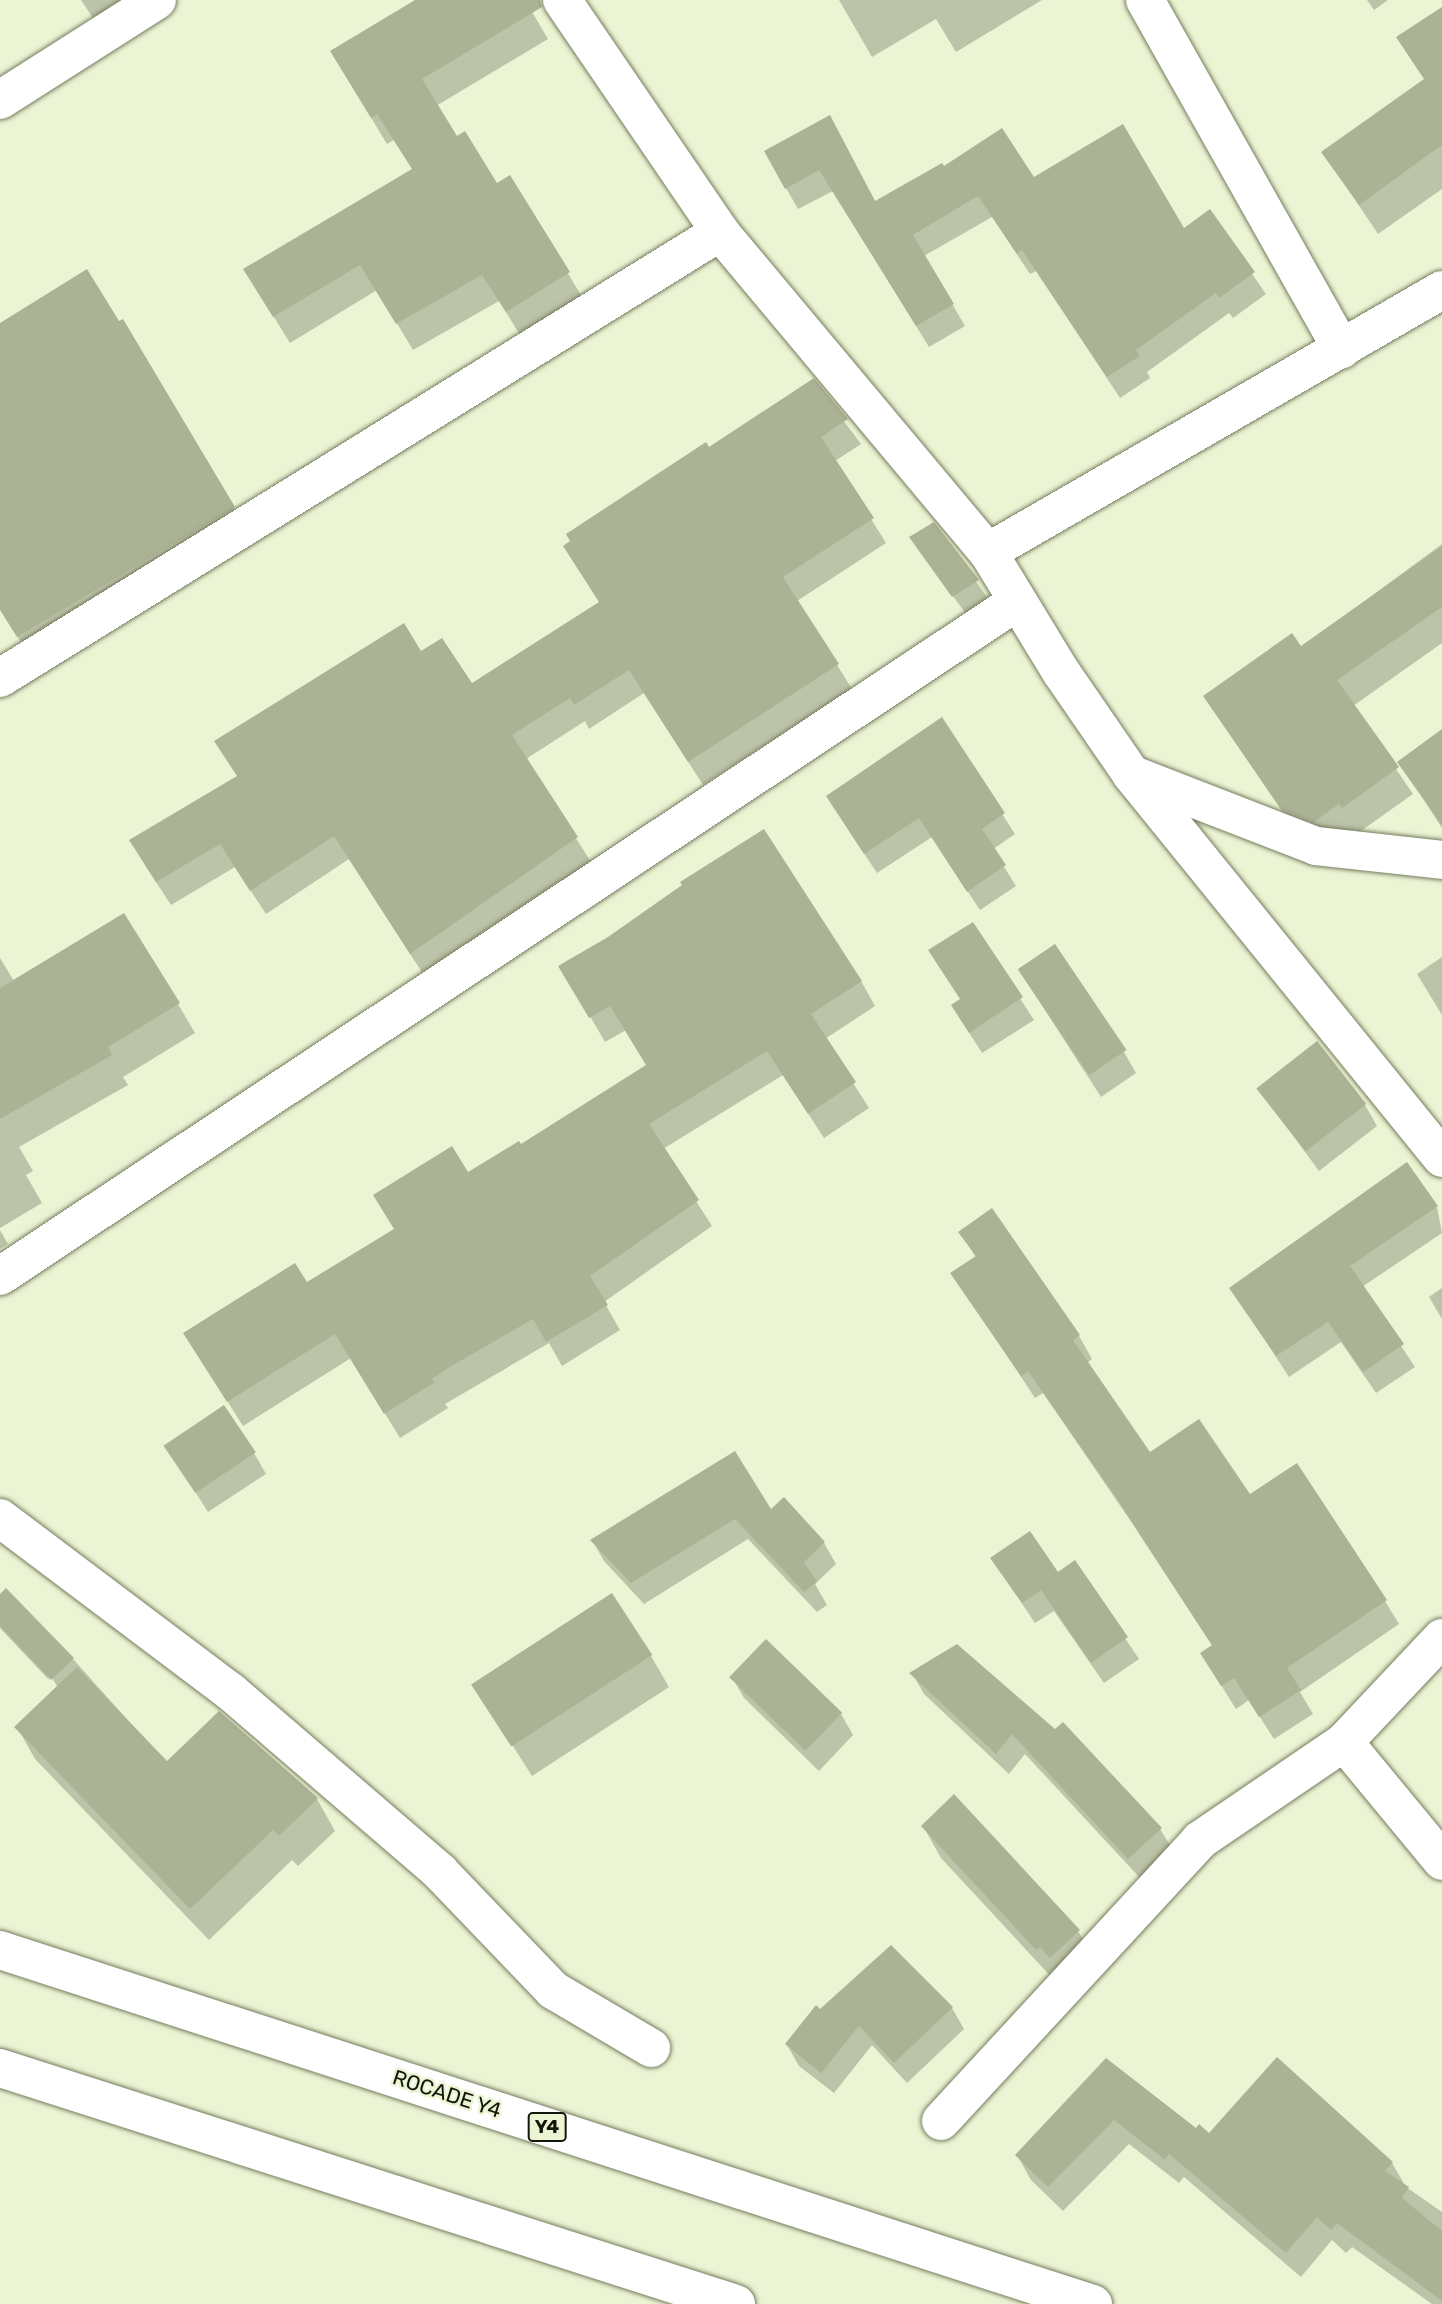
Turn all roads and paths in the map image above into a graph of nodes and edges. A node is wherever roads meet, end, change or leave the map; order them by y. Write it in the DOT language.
graph roads {
  1 [pos="157,0"];
  2 [pos="562,0"];
  3 [pos="1145,0"];
  4 [pos="0,100"];
  5 [pos="720,232"];
  6 [pos="1442,290"];
  7 [pos="1342,349"];
  8 [pos="988,552"];
  9 [pos="1018,601"];
  10 [pos="0,678"];
  11 [pos="1130,774"];
  12 [pos="1442,860"];
  13 [pos="1442,1158"];
  14 [pos="0,1276"];
  15 [pos="0,1518"];
  16 [pos="1442,1638"];
  17 [pos="1345,1742"];
  18 [pos="1442,1861"];
  19 [pos="0,1950"];
  20 [pos="651,2048"];
  21 [pos="0,2068"];
  22 [pos="941,2121"];
  23 [pos="734,2304"];
  24 [pos="1093,2304"];
  1 -- 4 [label="main road"];
  2 -- 5 [label="main road"];
  3 -- 7 [label="main road"];
  5 -- 8 [label="main road"];
  5 -- 10 [label="main road"];
  6 -- 7 [label="main road"];
  7 -- 8 [label="main road"];
  8 -- 9 [label="main road"];
  9 -- 11 [label="main road"];
  9 -- 14 [label="main road"];
  11 -- 12 [label="main road"];
  11 -- 13 [label="main road"];
  15 -- 20 [label="main road"];
  16 -- 17 [label="main road"];
  17 -- 18 [label="main road"];
  17 -- 22 [label="main road"];
  19 -- 24 [label="main road, ROCADE Y4 / Y4"];
  21 -- 23 [label="main road"];
}
